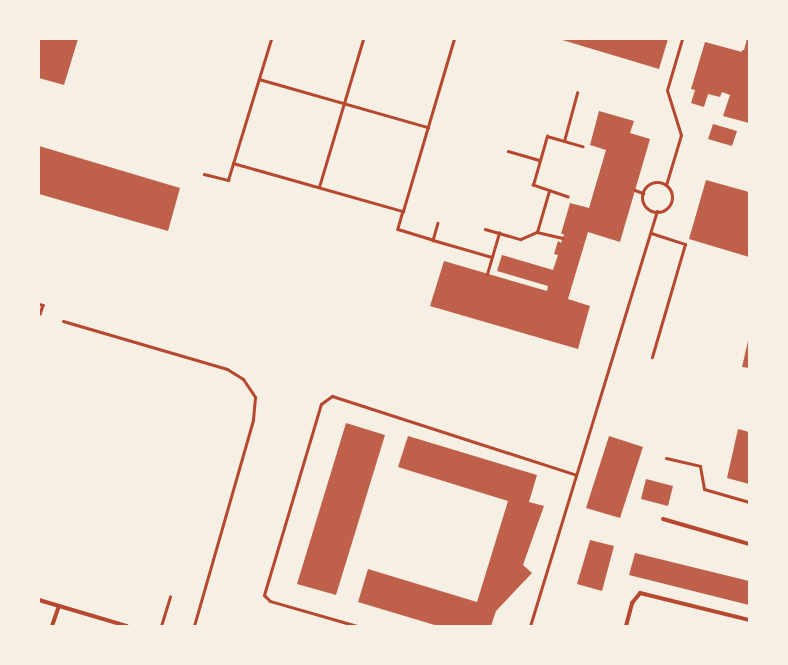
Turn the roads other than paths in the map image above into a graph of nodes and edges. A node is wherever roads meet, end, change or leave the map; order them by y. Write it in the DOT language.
graph roads {
  1 [pos="682,39"];
  2 [pos="666,185"];
  3 [pos="658,211"];
  4 [pos="651,233"];
  5 [pos="63,321"];
  6 [pos="652,357"];
  7 [pos="666,458"];
  8 [pos="576,475"];
  9 [pos="749,502"];
  10 [pos="663,520"];
  11 [pos="749,544"];
  12 [pos="170,596"];
  13 [pos="39,600"];
  14 [pos="59,606"];
  15 [pos="749,620"];
  16 [pos="52,626"];
  17 [pos="127,626"];
  18 [pos="161,626"];
  19 [pos="194,626"];
  20 [pos="357,626"];
  21 [pos="530,626"];
  22 [pos="626,626"];
  1 -- 2 [label="lane"];
  2 -- 3 [label="lane"];
  2 -- 3 [label="lane"];
  3 -- 4 [label="lane"];
  4 -- 6 [label="lane"];
  4 -- 8 [label="lane"];
  5 -- 19 [label="lane"];
  7 -- 9 [label="lane"];
  8 -- 20 [label="lane"];
  8 -- 21 [label="lane"];
  10 -- 11 [label="street"];
  12 -- 18 [label="lane"];
  13 -- 14 [label="street"];
  14 -- 16 [label="street"];
  14 -- 17 [label="street"];
  15 -- 22 [label="street"];
}
